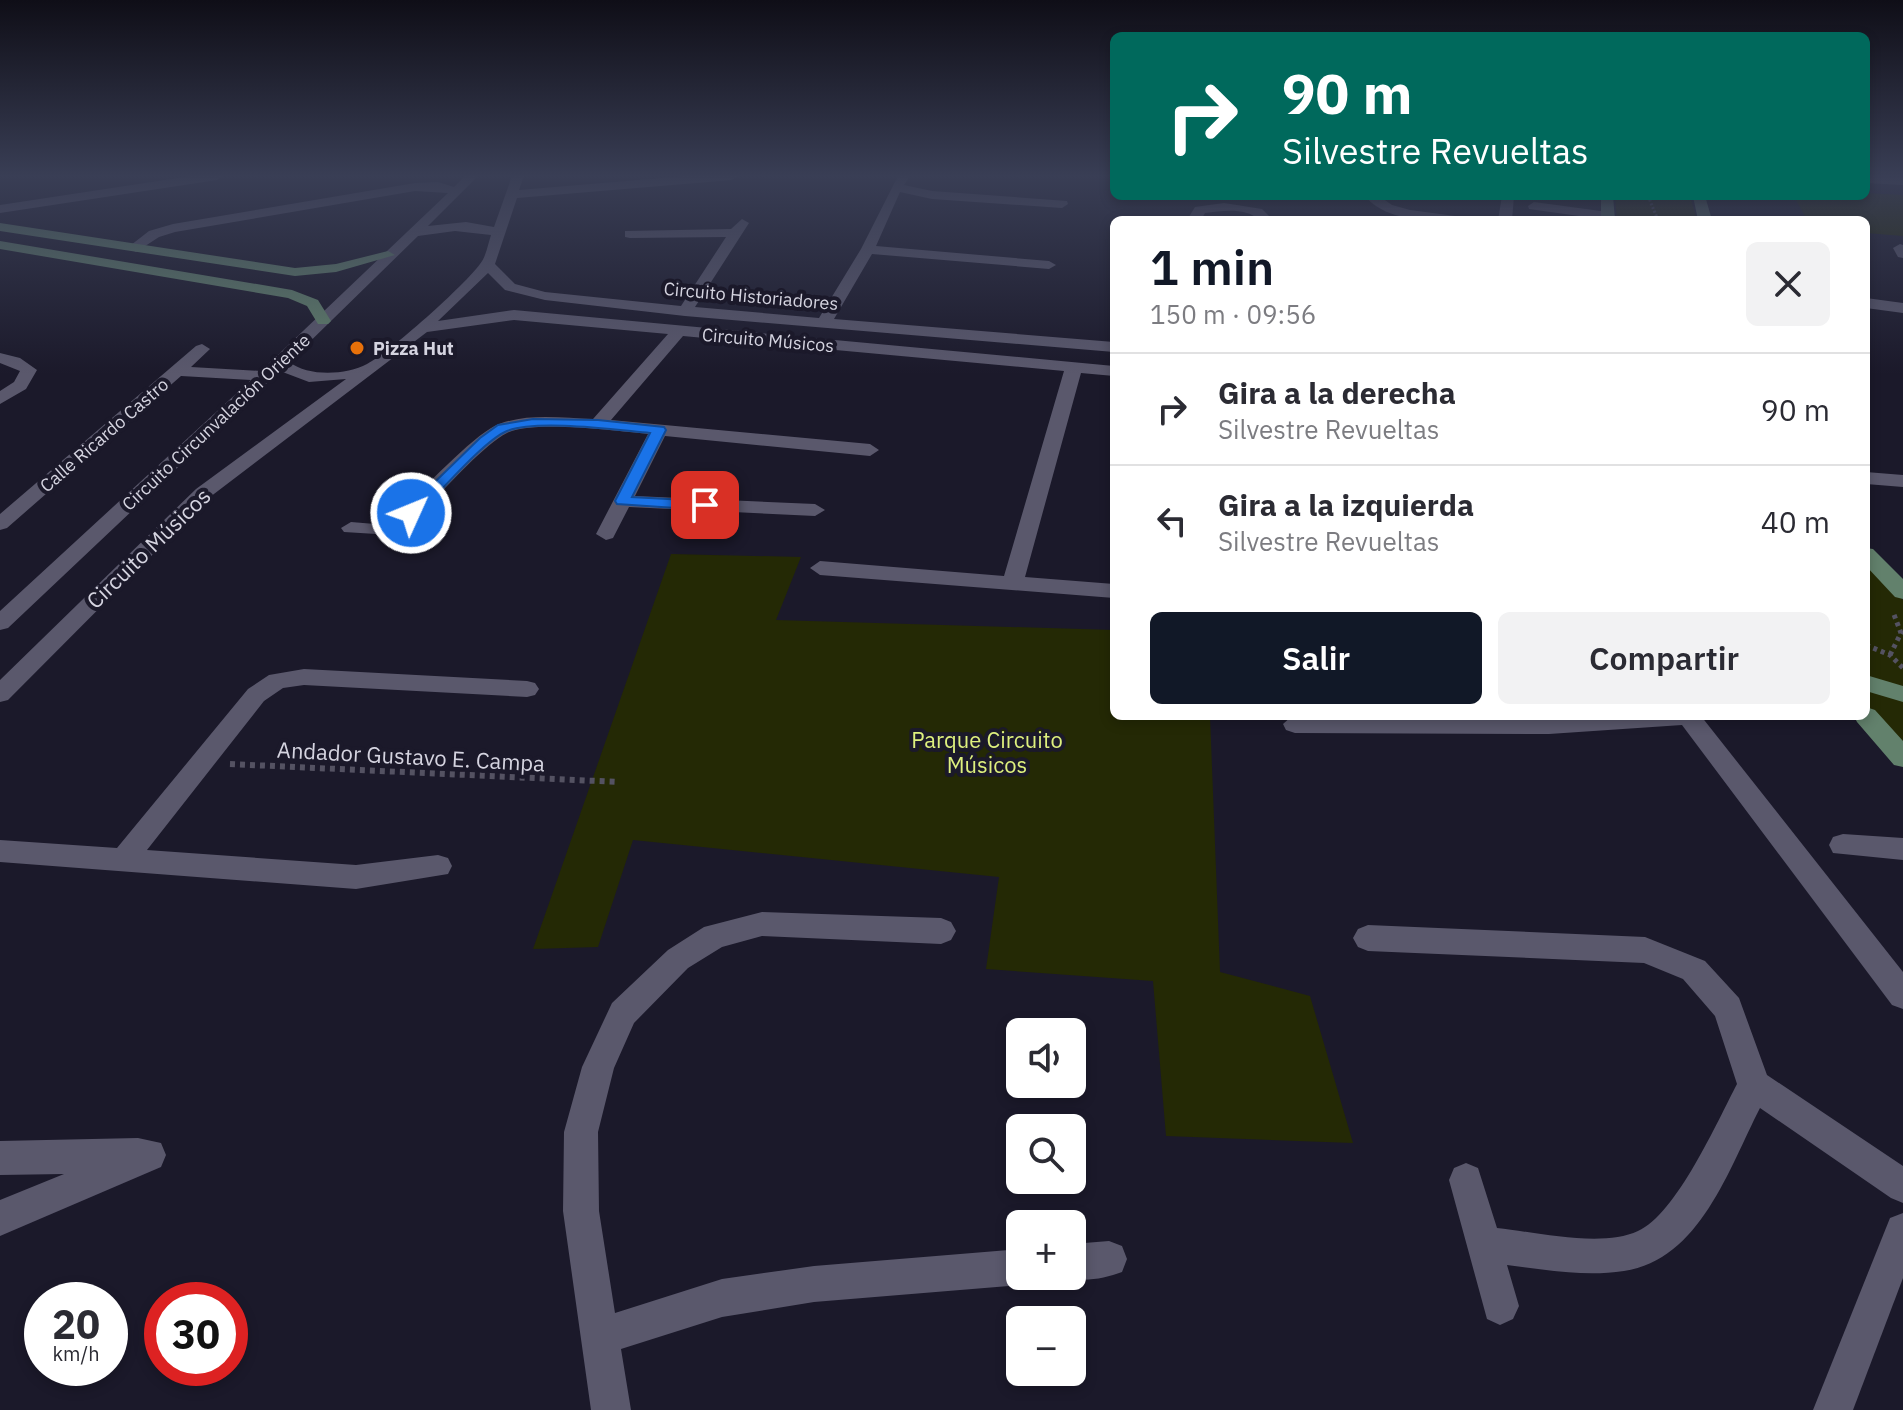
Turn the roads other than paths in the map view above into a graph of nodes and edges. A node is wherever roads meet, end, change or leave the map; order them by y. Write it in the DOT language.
graph roads {
  1 [pos="96,242"];
  2 [pos="144,242"];
  3 [pos="402,242"];
  4 [pos="495,242"];
  5 [pos="730,242"];
  6 [pos="871,242"];
  7 [pos="0,245"];
  8 [pos="136,248"];
  9 [pos="868,249"];
  10 [pos="388,255"];
  11 [pos="488,265"];
  12 [pos="1049,265"];
  13 [pos="325,270"];
  14 [pos="521,291"];
  15 [pos="299,295"];
  16 [pos="1870,304"];
  17 [pos="1903,308"];
  18 [pos="685,311"];
  19 [pos="495,316"];
  20 [pos="323,321"];
  21 [pos="824,323"];
  22 [pos="422,328"];
  23 [pos="678,332"];
  24 [pos="1110,347"];
  25 [pos="202,349"];
  26 [pos="0,358"];
  27 [pos="375,366"];
  28 [pos="1074,367"];
  29 [pos="272,370"];
  30 [pos="177,371"];
  31 [pos="1110,371"];
  32 [pos="0,399"];
  33 [pos="598,424"];
  34 [pos="659,430"];
  35 [pos="871,449"];
  36 [pos="1870,478"];
  37 [pos="1903,481"];
  38 [pos="623,501"];
  39 [pos="815,510"];
  40 [pos="0,524"];
  41 [pos="351,528"];
  42 [pos="392,531"];
  43 [pos="434,534"];
  44 [pos="606,534"];
  45 [pos="1870,559"];
  46 [pos="820,568"];
  47 [pos="1013,582"];
  48 [pos="1897,590"];
  49 [pos="1110,591"];
  50 [pos="0,623"];
  51 [pos="1870,684"];
  52 [pos="527,689"];
  53 [pos="0,694"];
  54 [pos="1903,694"];
  55 [pos="1574,720"];
  56 [pos="1690,720"];
  57 [pos="1870,720"];
  58 [pos="1546,721"];
  59 [pos="1295,724"];
  60 [pos="1903,758"];
  61 [pos="1843,845"];
  62 [pos="1903,849"];
  63 [pos="0,851"];
  64 [pos="123,861"];
  65 [pos="438,866"];
  66 [pos="941,931"];
  67 [pos="1368,938"];
  68 [pos="1903,995"];
  69 [pos="1754,1085"];
  70 [pos="0,1158"];
  71 [pos="1466,1180"];
  72 [pos="1903,1186"];
  73 [pos="0,1218"];
  74 [pos="1903,1231"];
  75 [pos="1485,1245"];
  76 [pos="1109,1259"];
  77 [pos="1086,1261"];
  78 [pos="1006,1268"];
  79 [pos="1500,1306"];
  80 [pos="601,1336"];
  81 [pos="611,1410"];
  82 [pos="1833,1410"];
  1 -- 8 [label="main road"];
  2 -- 8 [label="street"];
  3 -- 10 [label="street"];
  4 -- 11 [label="street"];
  5 -- 18 [label="street"];
  6 -- 9 [label="street"];
  7 -- 15 [label="main road"];
  8 -- 13 [label="main road"];
  9 -- 12 [label="street"];
  9 -- 21 [label="street"];
  10 -- 13 [label="main road"];
  10 -- 20 [label="street"];
  11 -- 14 [label="street"];
  11 -- 22 [label="street, Circuito Músicos"];
  13 -- 15 [label="main road"];
  14 -- 18 [label="street, Circuito Historiadores"];
  14 -- 19 [label="street"];
  15 -- 20 [label="main road, Circuito Circunvalación Oriente"];
  16 -- 17 [label="street"];
  18 -- 21 [label="street, Circuito Historiadores"];
  19 -- 22 [label="street, Circuito Músicos"];
  19 -- 23 [label="street, Circuito Músicos"];
  20 -- 29 [label="street, Circuito Circunvalación Oriente"];
  21 -- 24 [label="street, Circuito Historiadores"];
  22 -- 27 [label="street, Circuito Músicos"];
  23 -- 28 [label="street, Circuito Músicos"];
  23 -- 33 [label="street"];
  25 -- 30 [label="street"];
  26 -- 32 [label="street"];
  27 -- 29 [label="street, Calle Ricardo Castro"];
  27 -- 53 [label="street, Circuito Músicos"];
  28 -- 31 [label="street, Circuito Músicos"];
  28 -- 47 [label="street"];
  29 -- 30 [label="street, Calle Ricardo Castro"];
  29 -- 50 [label="street, Circuito Circunvalación Oriente"];
  30 -- 40 [label="street, Calle Ricardo Castro"];
  33 -- 34 [label="street"];
  33 -- 42 [label="street"];
  34 -- 35 [label="street"];
  34 -- 38 [label="street"];
  36 -- 37 [label="street"];
  38 -- 39 [label="street"];
  38 -- 44 [label="street"];
  41 -- 42 [label="street"];
  42 -- 43 [label="street"];
  45 -- 48 [label="main road"];
  46 -- 47 [label="street"];
  47 -- 49 [label="street"];
  51 -- 54 [label="main road"];
  52 -- 64 [label="street"];
  55 -- 58 [label="street"];
  56 -- 68 [label="street"];
  57 -- 60 [label="main road"];
  58 -- 59 [label="street"];
  61 -- 62 [label="street"];
  63 -- 64 [label="street"];
  64 -- 65 [label="street"];
  66 -- 80 [label="street"];
  67 -- 69 [label="street"];
  69 -- 72 [label="street"];
  69 -- 75 [label="street"];
  70 -- 73 [label="street"];
  71 -- 75 [label="street"];
  74 -- 82 [label="street"];
  75 -- 79 [label="street"];
  76 -- 77 [label="street"];
  78 -- 80 [label="street"];
  80 -- 81 [label="street"];
}
